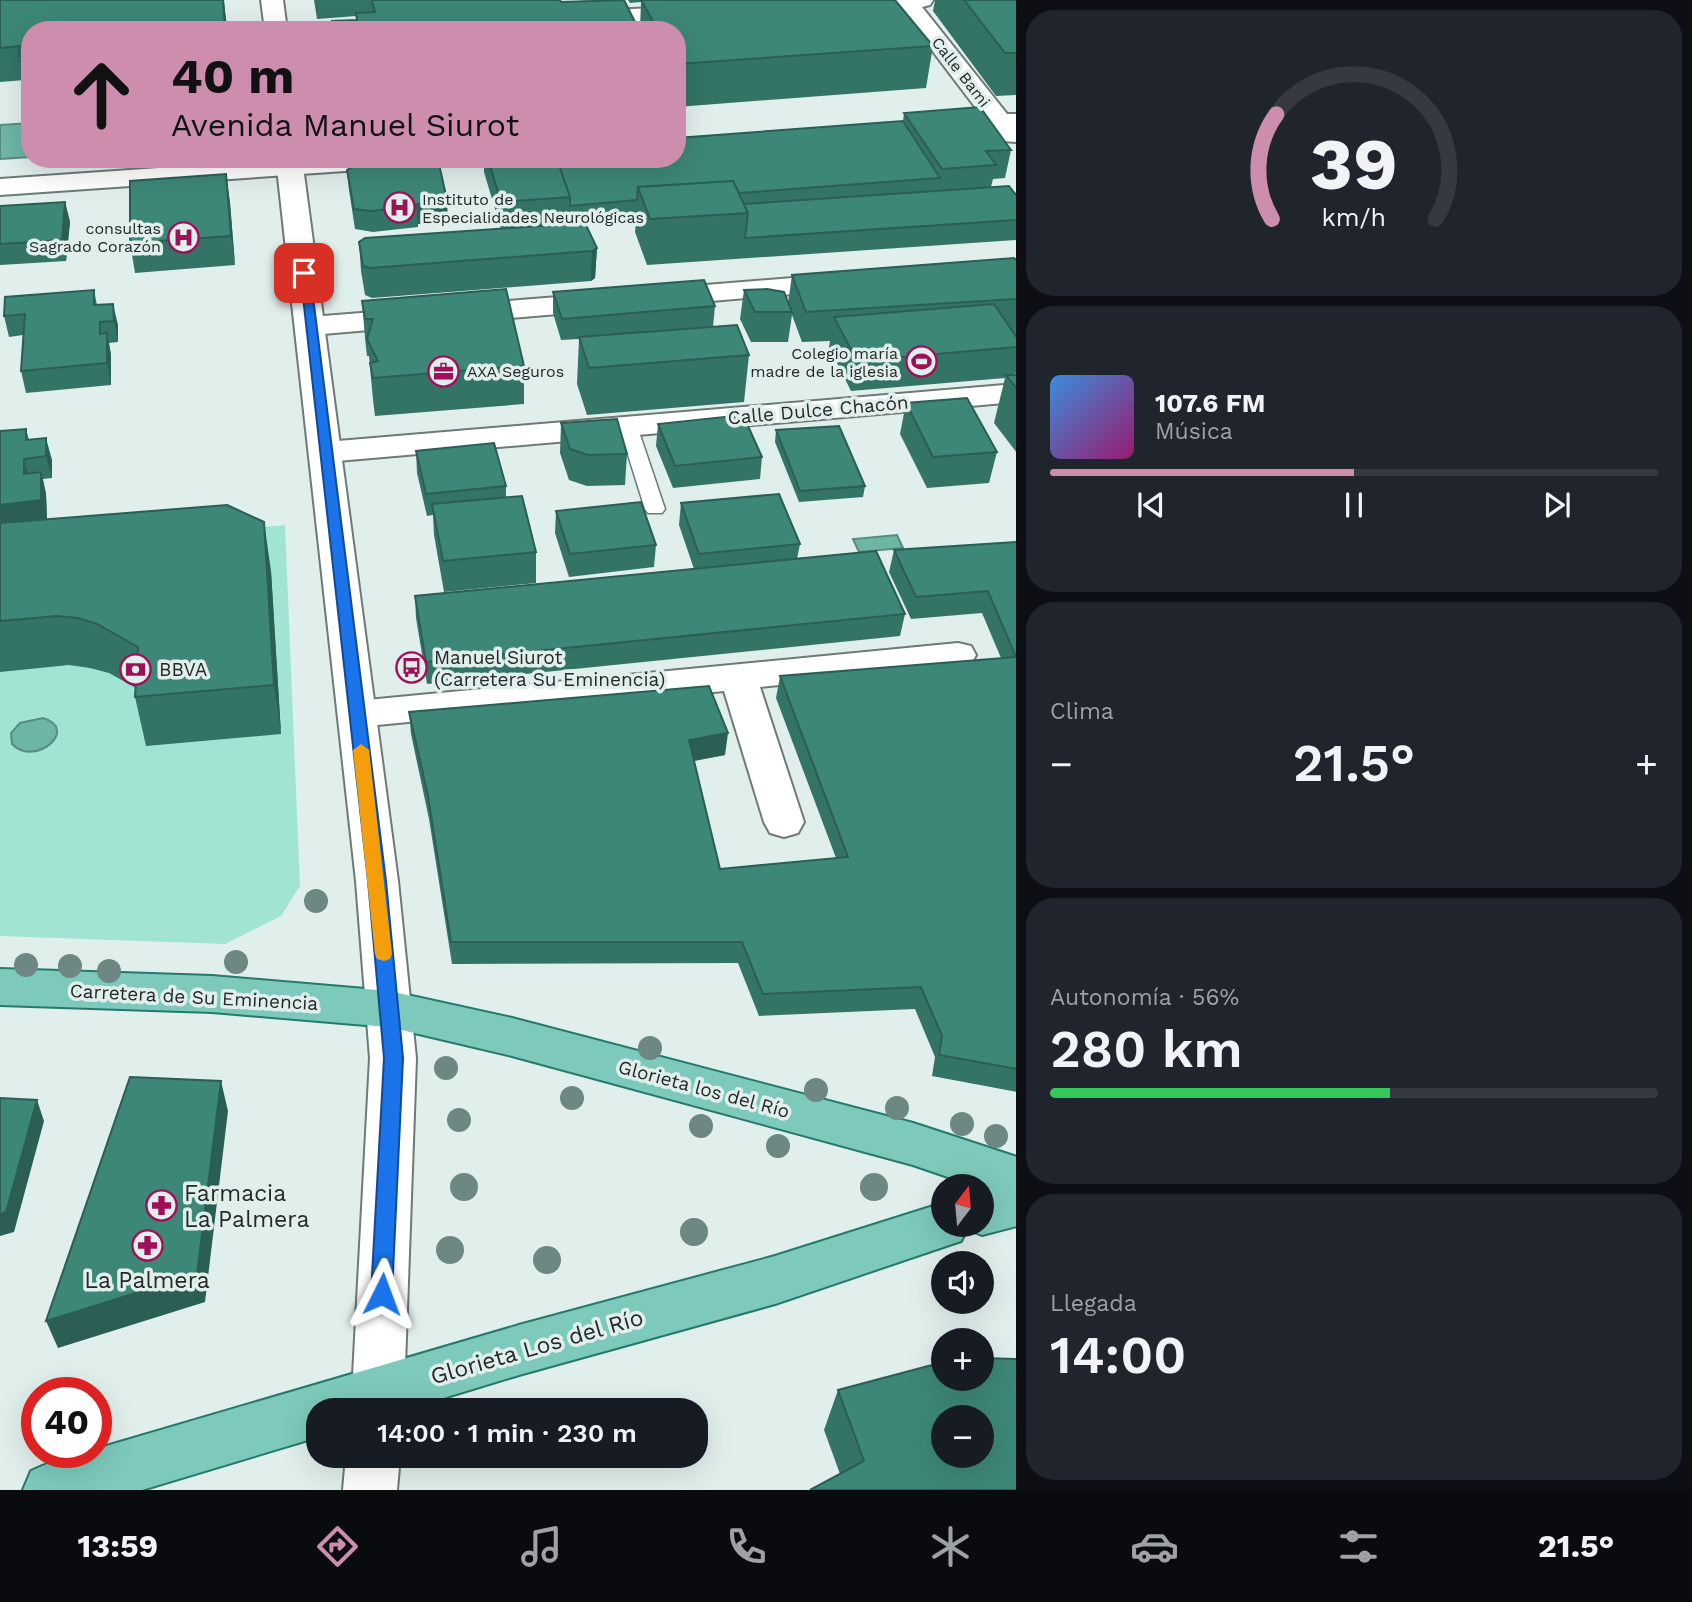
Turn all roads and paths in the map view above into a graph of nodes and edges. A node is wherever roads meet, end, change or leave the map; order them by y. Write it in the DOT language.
graph roads {
  1 [pos="272,0"];
  2 [pos="905,0"];
  3 [pos="922,0"];
  4 [pos="823,6"];
  5 [pos="602,8"];
  6 [pos="714,12"];
  7 [pos="275,21"];
  8 [pos="1008,121"];
  9 [pos="920,127"];
  10 [pos="1016,141"];
  11 [pos="181,168"];
  12 [pos="291,168"];
  13 [pos="0,187"];
  14 [pos="864,281"];
  15 [pos="311,326"];
  16 [pos="1016,393"];
  17 [pos="628,426"];
  18 [pos="326,452"];
  19 [pos="655,509"];
  20 [pos="958,655"];
  21 [pos="738,677"];
  22 [pos="357,714"];
  23 [pos="784,822"];
  24 [pos="0,987"];
  25 [pos="389,1009"];
  26 [pos="1016,1179"];
  27 [pos="1016,1204"];
  28 [pos="994,1210"];
  29 [pos="931,1229"];
  30 [pos="377,1398"];
  31 [pos="388,1398"];
  32 [pos="306,1415"];
  33 [pos="372,1468"];
  34 [pos="50,1490"];
  35 [pos="370,1490"];
  1 -- 7 [label="street"];
  2 -- 3 [label="street"];
  2 -- 4 [label="street"];
  2 -- 8 [label="street, Calle Bami"];
  5 -- 6 [label="street"];
  8 -- 9 [label="street"];
  8 -- 10 [label="street, Calle Bami"];
  11 -- 13 [label="street"];
  12 -- 15 [label="street"];
  14 -- 15 [label="street"];
  15 -- 18 [label="street"];
  16 -- 17 [label="street, Calle Dulce Chacón"];
  17 -- 18 [label="street, Calle Dulce Chacón"];
  17 -- 19 [label="lane"];
  18 -- 22 [label="street"];
  20 -- 21 [label="street"];
  21 -- 22 [label="street"];
  21 -- 23 [label="street"];
  22 -- 25 [label="street"];
  24 -- 25 [label="main road, Carretera de Su Eminencia"];
  25 -- 26 [label="main road, Glorieta los del Río"];
  25 -- 30 [label="street"];
  27 -- 28 [label="main road"];
  29 -- 31 [label="main road, Glorieta Los del Río"];
  32 -- 34 [label="main road"];
  33 -- 35 [label="street"];
}
